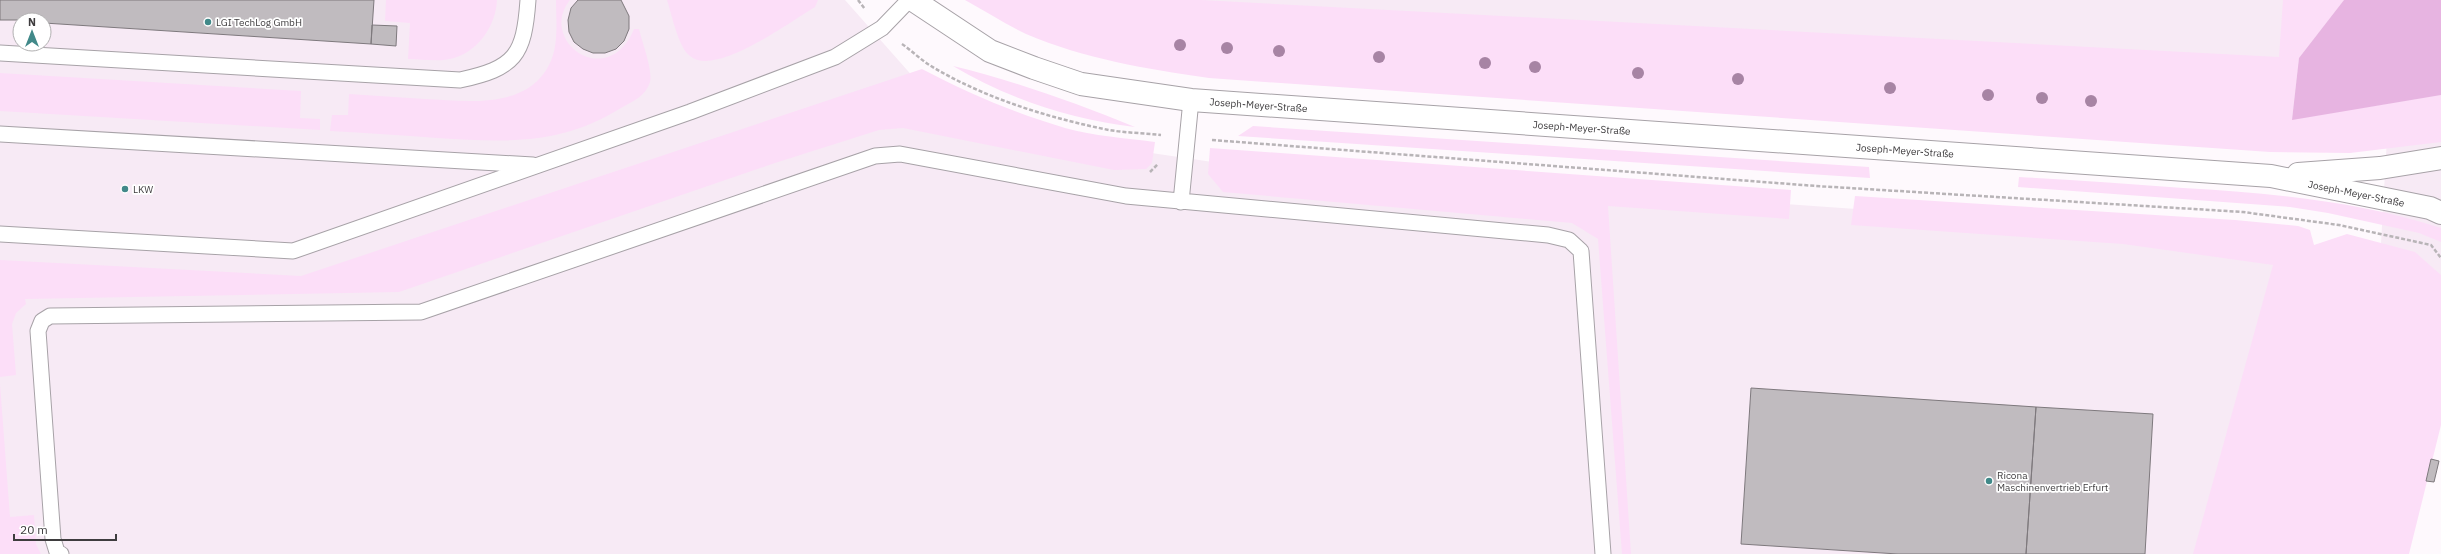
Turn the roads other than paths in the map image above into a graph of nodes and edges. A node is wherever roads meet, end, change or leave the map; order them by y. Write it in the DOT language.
graph roads {
  1 [pos="528,0"];
  2 [pos="909,0"];
  3 [pos="913,0"];
  4 [pos="0,53"];
  5 [pos="1191,100"];
  6 [pos="0,134"];
  7 [pos="2441,158"];
  8 [pos="540,165"];
  9 [pos="2271,176"];
  10 [pos="1181,202"];
  11 [pos="2441,212"];
  12 [pos="0,234"];
  13 [pos="60,554"];
  14 [pos="1604,554"];
  1 -- 4 [label="lane"];
  2 -- 8 [label="lane"];
  3 -- 5 [label="street, Joseph-Meyer-Straße"];
  5 -- 9 [label="street, Joseph-Meyer-Straße"];
  5 -- 10 [label="lane"];
  6 -- 8 [label="lane"];
  7 -- 9 [label="street, Joseph-Meyer-Straße"];
  8 -- 12 [label="lane"];
  9 -- 11 [label="street, Joseph-Meyer-Straße"];
  10 -- 13 [label="lane"];
  10 -- 14 [label="lane"];
}
